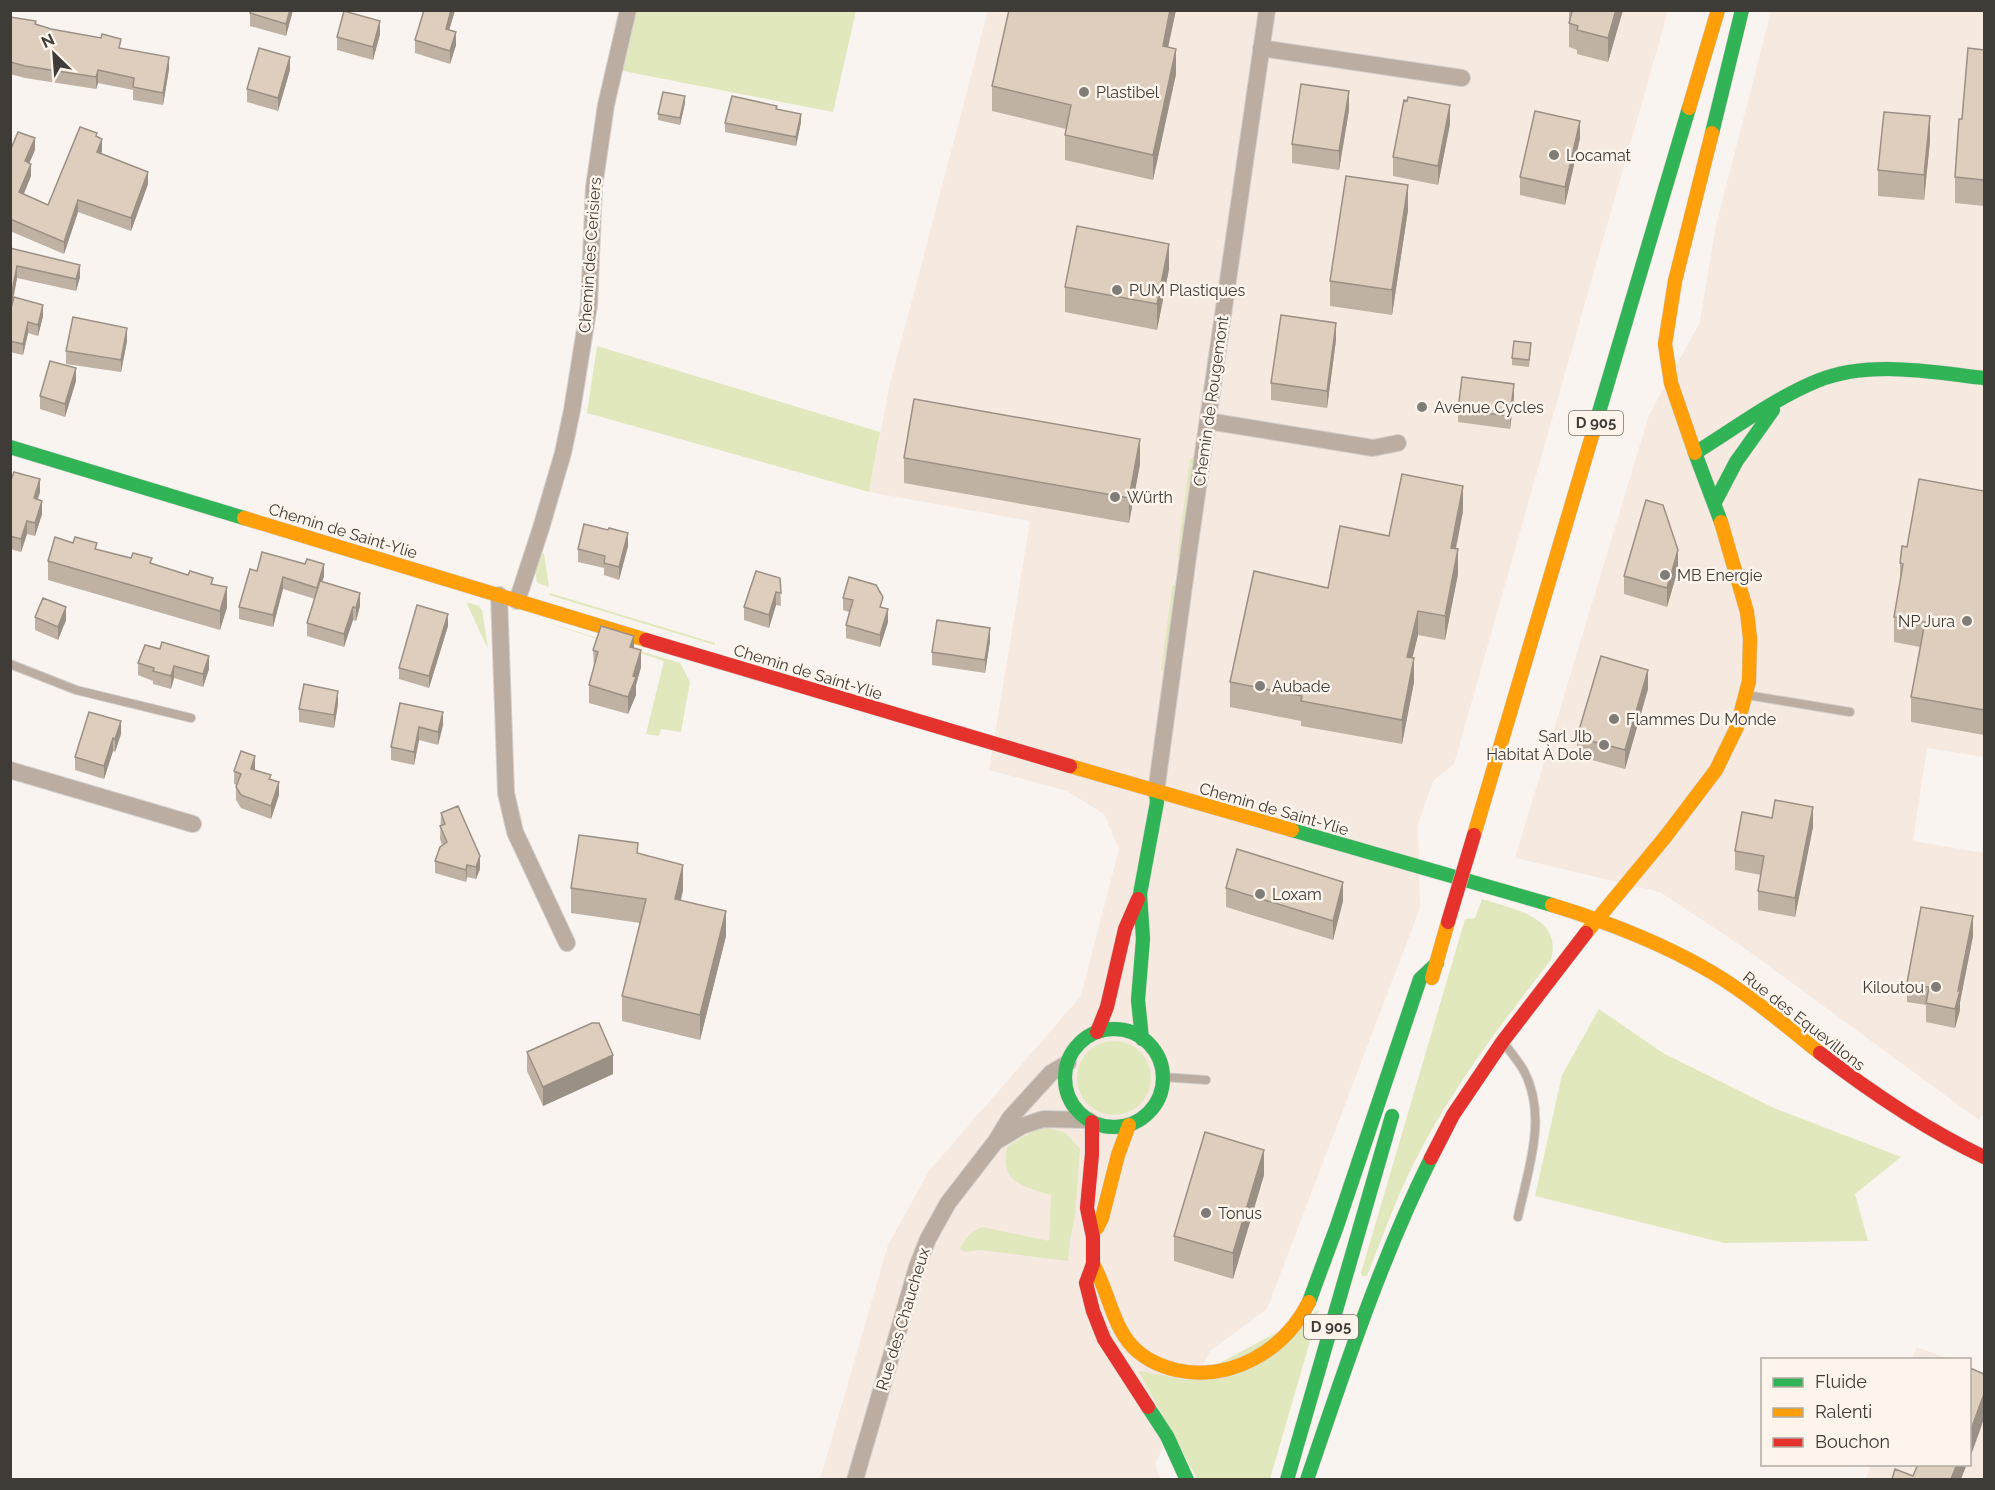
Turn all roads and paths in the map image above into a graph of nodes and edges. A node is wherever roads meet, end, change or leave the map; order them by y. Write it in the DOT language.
graph roads {
  1 [pos="627,10"];
  2 [pos="1267,10"];
  3 [pos="1718,10"];
  4 [pos="1742,10"];
  5 [pos="1261,48"];
  6 [pos="1462,78"];
  7 [pos="1984,378"];
  8 [pos="1780,401"];
  9 [pos="1208,421"];
  10 [pos="1398,443"];
  11 [pos="10,447"];
  12 [pos="1695,453"];
  13 [pos="1714,504"];
  14 [pos="499,596"];
  15 [pos="517,601"];
  16 [pos="10,664"];
  17 [pos="1746,695"];
  18 [pos="1850,712"];
  19 [pos="191,718"];
  20 [pos="10,770"];
  21 [pos="1156,792"];
  22 [pos="193,824"];
  23 [pos="1140,894"];
  24 [pos="1599,920"];
  25 [pos="567,943"];
  26 [pos="1437,963"];
  27 [pos="1097,1032"];
  28 [pos="1142,1039"];
  29 [pos="1414,1041"];
  30 [pos="1503,1041"];
  31 [pos="1068,1062"];
  32 [pos="1163,1077"];
  33 [pos="1206,1080"];
  34 [pos="1394,1108"];
  35 [pos="1090,1121"];
  36 [pos="1129,1125"];
  37 [pos="996,1141"];
  38 [pos="1984,1157"];
  39 [pos="1518,1216"];
  40 [pos="1093,1237"];
  41 [pos="1093,1264"];
  42 [pos="855,1479"];
  43 [pos="1187,1479"];
  44 [pos="1287,1479"];
  45 [pos="1307,1479"];
  1 -- 15 [label="street, Chemin des Cerisiers"];
  2 -- 5 [label="street, Chemin de Rougemont"];
  3 -- 26 [label="street, D 905, bridge"];
  4 -- 12 [label="street"];
  5 -- 6 [label="street"];
  5 -- 9 [label="street, Chemin de Rougemont"];
  7 -- 8 [label="street"];
  8 -- 12 [label="street"];
  8 -- 13 [label="street"];
  9 -- 10 [label="street"];
  9 -- 21 [label="street, Chemin de Rougemont"];
  11 -- 14 [label="street, Chemin de Saint-Ylie"];
  12 -- 13 [label="street"];
  13 -- 17 [label="street"];
  14 -- 15 [label="street, Chemin de Saint-Ylie"];
  14 -- 25 [label="street"];
  15 -- 21 [label="street, Chemin de Saint-Ylie"];
  16 -- 19 [label="lane"];
  17 -- 18 [label="lane"];
  17 -- 24 [label="street"];
  20 -- 22 [label="street"];
  21 -- 23 [label="street"];
  21 -- 24 [label="street, Chemin de Saint-Ylie"];
  23 -- 27 [label="street"];
  23 -- 28 [label="street"];
  24 -- 30 [label="street"];
  24 -- 38 [label="street, Rue des Equevillons"];
  26 -- 29 [label="street, D 905"];
  26 -- 41 [label="street"];
  27 -- 28 [label="street"];
  27 -- 31 [label="street"];
  28 -- 32 [label="street"];
  30 -- 39 [label="lane"];
  30 -- 45 [label="street"];
  31 -- 35 [label="street"];
  31 -- 37 [label="street, Rue des Chaucheux"];
  32 -- 33 [label="lane"];
  32 -- 36 [label="street"];
  34 -- 44 [label="street, D 905"];
  35 -- 36 [label="street"];
  35 -- 37 [label="street, Rue des Chaucheux"];
  35 -- 40 [label="street"];
  36 -- 40 [label="street"];
  37 -- 42 [label="street, Rue des Chaucheux"];
  40 -- 41 [label="street"];
  41 -- 43 [label="street"];
}
